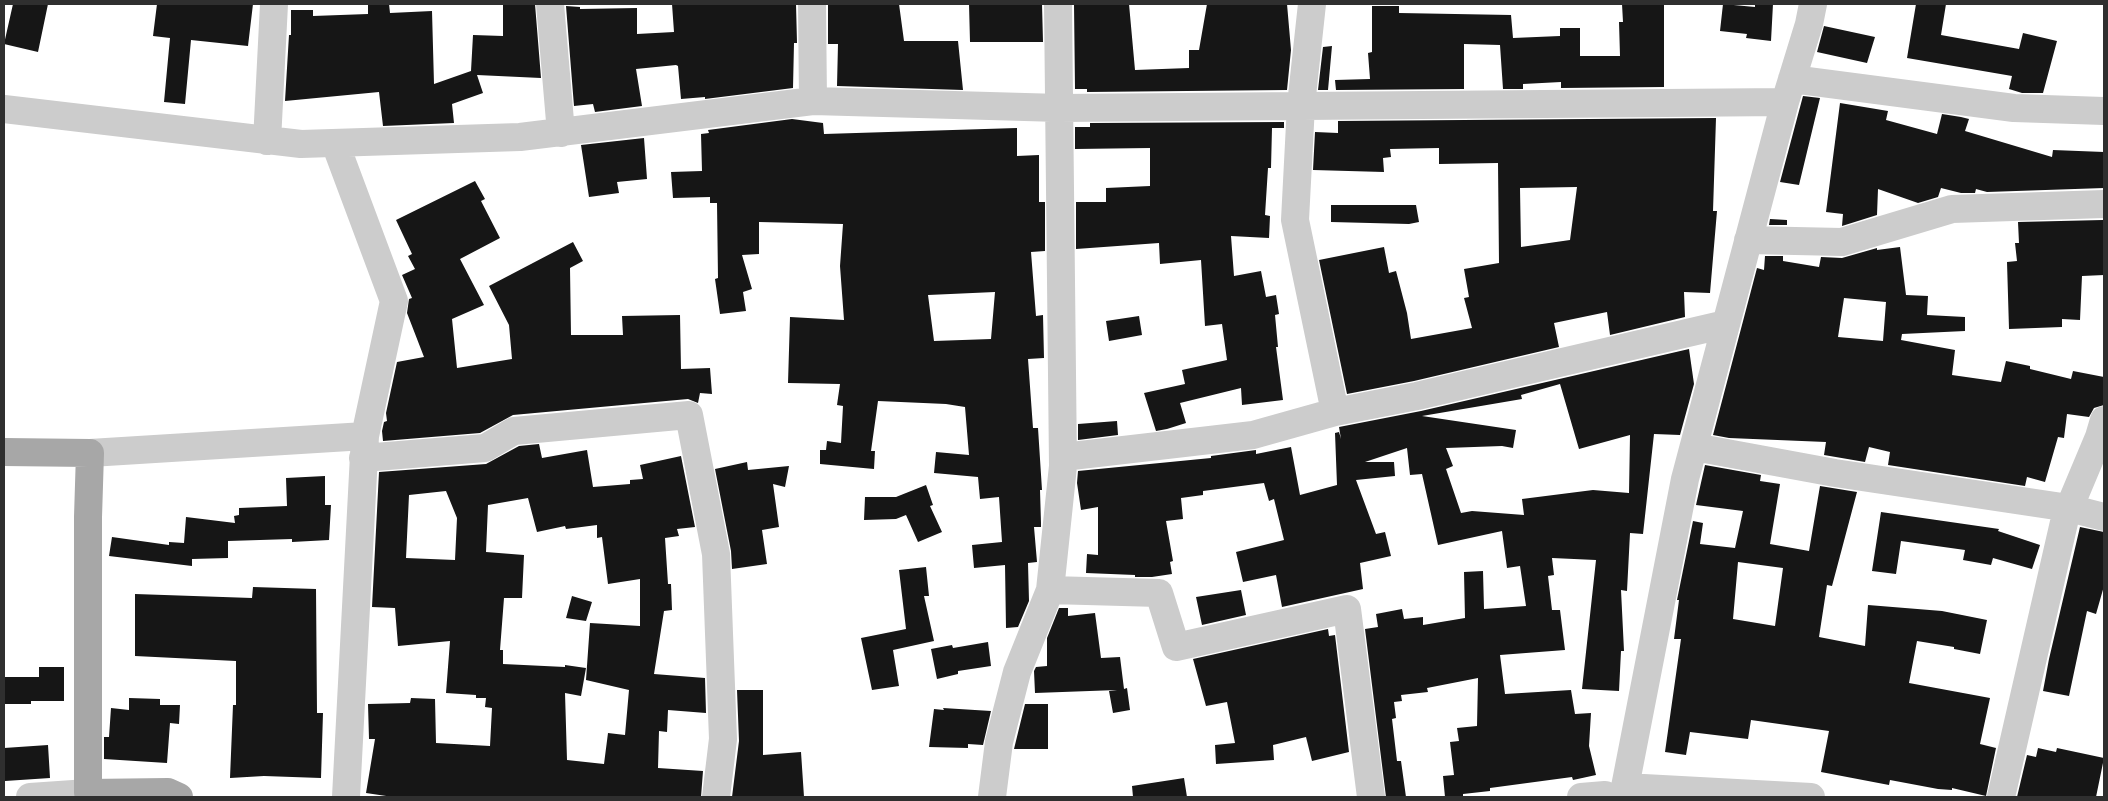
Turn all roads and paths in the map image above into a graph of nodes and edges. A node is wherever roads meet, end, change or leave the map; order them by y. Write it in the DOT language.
graph roads {
  1 [pos="274,4"];
  2 [pos="550,4"];
  3 [pos="812,4"];
  4 [pos="1058,4"];
  5 [pos="1312,4"];
  6 [pos="1813,4"];
  7 [pos="1788,90"];
  8 [pos="813,101"];
  9 [pos="1301,105"];
  10 [pos="1060,108"];
  11 [pos="4,109"];
  12 [pos="2104,111"];
  13 [pos="561,133"];
  14 [pos="267,141"];
  15 [pos="335,143"];
  16 [pos="2104,204"];
  17 [pos="1748,240"];
  18 [pos="1726,324"];
  19 [pos="1335,412"];
  20 [pos="2104,420"];
  21 [pos="364,447"];
  22 [pos="1694,447"];
  23 [pos="4,452"];
  24 [pos="90,453"];
  25 [pos="1063,457"];
  26 [pos="2069,508"];
  27 [pos="2104,518"];
  28 [pos="1050,590"];
  29 [pos="88,793"];
  30 [pos="1604,794"];
  31 [pos="30,797"];
  32 [pos="179,797"];
  33 [pos="346,797"];
  34 [pos="716,797"];
  35 [pos="992,797"];
  36 [pos="1372,797"];
  37 [pos="1811,797"];
  38 [pos="2001,797"];
  1 -- 14 [label="street"];
  2 -- 13 [label="street"];
  3 -- 8 [label="street"];
  4 -- 10 [label="street"];
  5 -- 9 [label="street"];
  6 -- 7 [label="street"];
  7 -- 9 [label="street"];
  7 -- 12 [label="street"];
  7 -- 17 [label="street"];
  8 -- 10 [label="street"];
  8 -- 13 [label="street"];
  9 -- 10 [label="street"];
  9 -- 19 [label="street"];
  10 -- 25 [label="street"];
  11 -- 14 [label="street"];
  13 -- 15 [label="street"];
  14 -- 15 [label="street"];
  15 -- 21 [label="street"];
  16 -- 17 [label="street"];
  17 -- 18 [label="street"];
  18 -- 19 [label="street"];
  18 -- 22 [label="street"];
  19 -- 25 [label="street"];
  20 -- 26 [label="street"];
  21 -- 24 [label="street"];
  21 -- 33 [label="street"];
  21 -- 34 [label="street"];
  22 -- 26 [label="street"];
  22 -- 30 [label="street"];
  23 -- 24 [label="main road"];
  24 -- 29 [label="main road"];
  25 -- 28 [label="street"];
  26 -- 27 [label="street"];
  26 -- 38 [label="street"];
  28 -- 35 [label="street"];
  28 -- 36 [label="street"];
  29 -- 31 [label="street"];
  29 -- 32 [label="main road"];
  30 -- 37 [label="street"];
}
